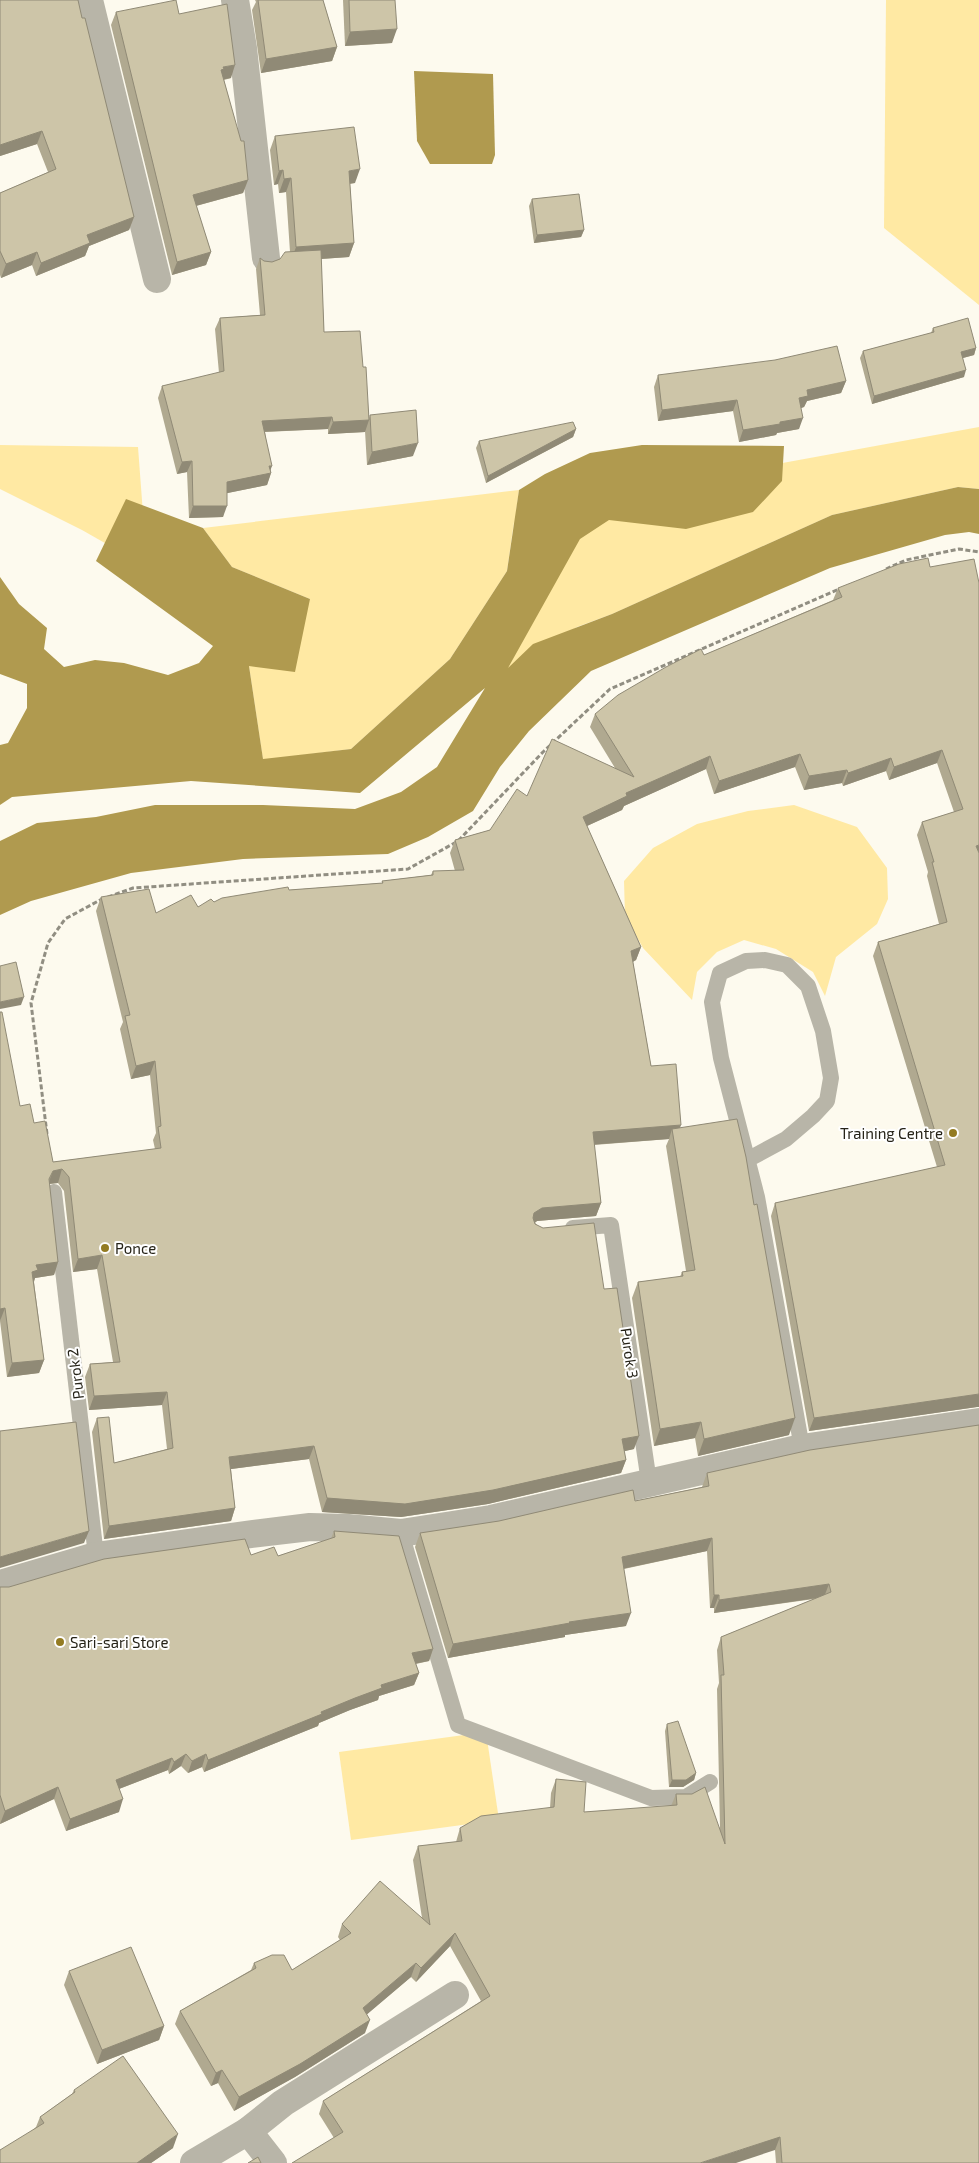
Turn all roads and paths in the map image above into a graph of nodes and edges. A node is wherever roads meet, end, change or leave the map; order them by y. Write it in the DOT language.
graph roads {
  1 [pos="90,0"];
  2 [pos="235,0"];
  3 [pos="266,258"];
  4 [pos="157,279"];
  5 [pos="979,552"];
  6 [pos="879,572"];
  7 [pos="844,588"];
  8 [pos="47,1135"];
  9 [pos="747,1160"];
  10 [pos="54,1192"];
  11 [pos="556,1229"];
  12 [pos="979,1422"];
  13 [pos="802,1448"];
  14 [pos="649,1482"];
  15 [pos="401,1533"];
  16 [pos="96,1556"];
  17 [pos="0,1584"];
  18 [pos="710,1782"];
  19 [pos="455,1995"];
  20 [pos="248,2131"];
  21 [pos="194,2163"];
  22 [pos="273,2163"];
  1 -- 4 [label="street"];
  2 -- 3 [label="street"];
  5 -- 6 [label="path"];
  7 -- 8 [label="path"];
  9 -- 9 [label="lane"];
  9 -- 13 [label="lane"];
  10 -- 16 [label="lane, Purok 2"];
  11 -- 14 [label="lane, Purok 3"];
  12 -- 13 [label="street"];
  13 -- 14 [label="street"];
  14 -- 15 [label="street"];
  15 -- 16 [label="street"];
  15 -- 18 [label="lane"];
  16 -- 17 [label="street"];
  19 -- 20 [label="street"];
  20 -- 21 [label="street"];
  20 -- 22 [label="street"];
}
